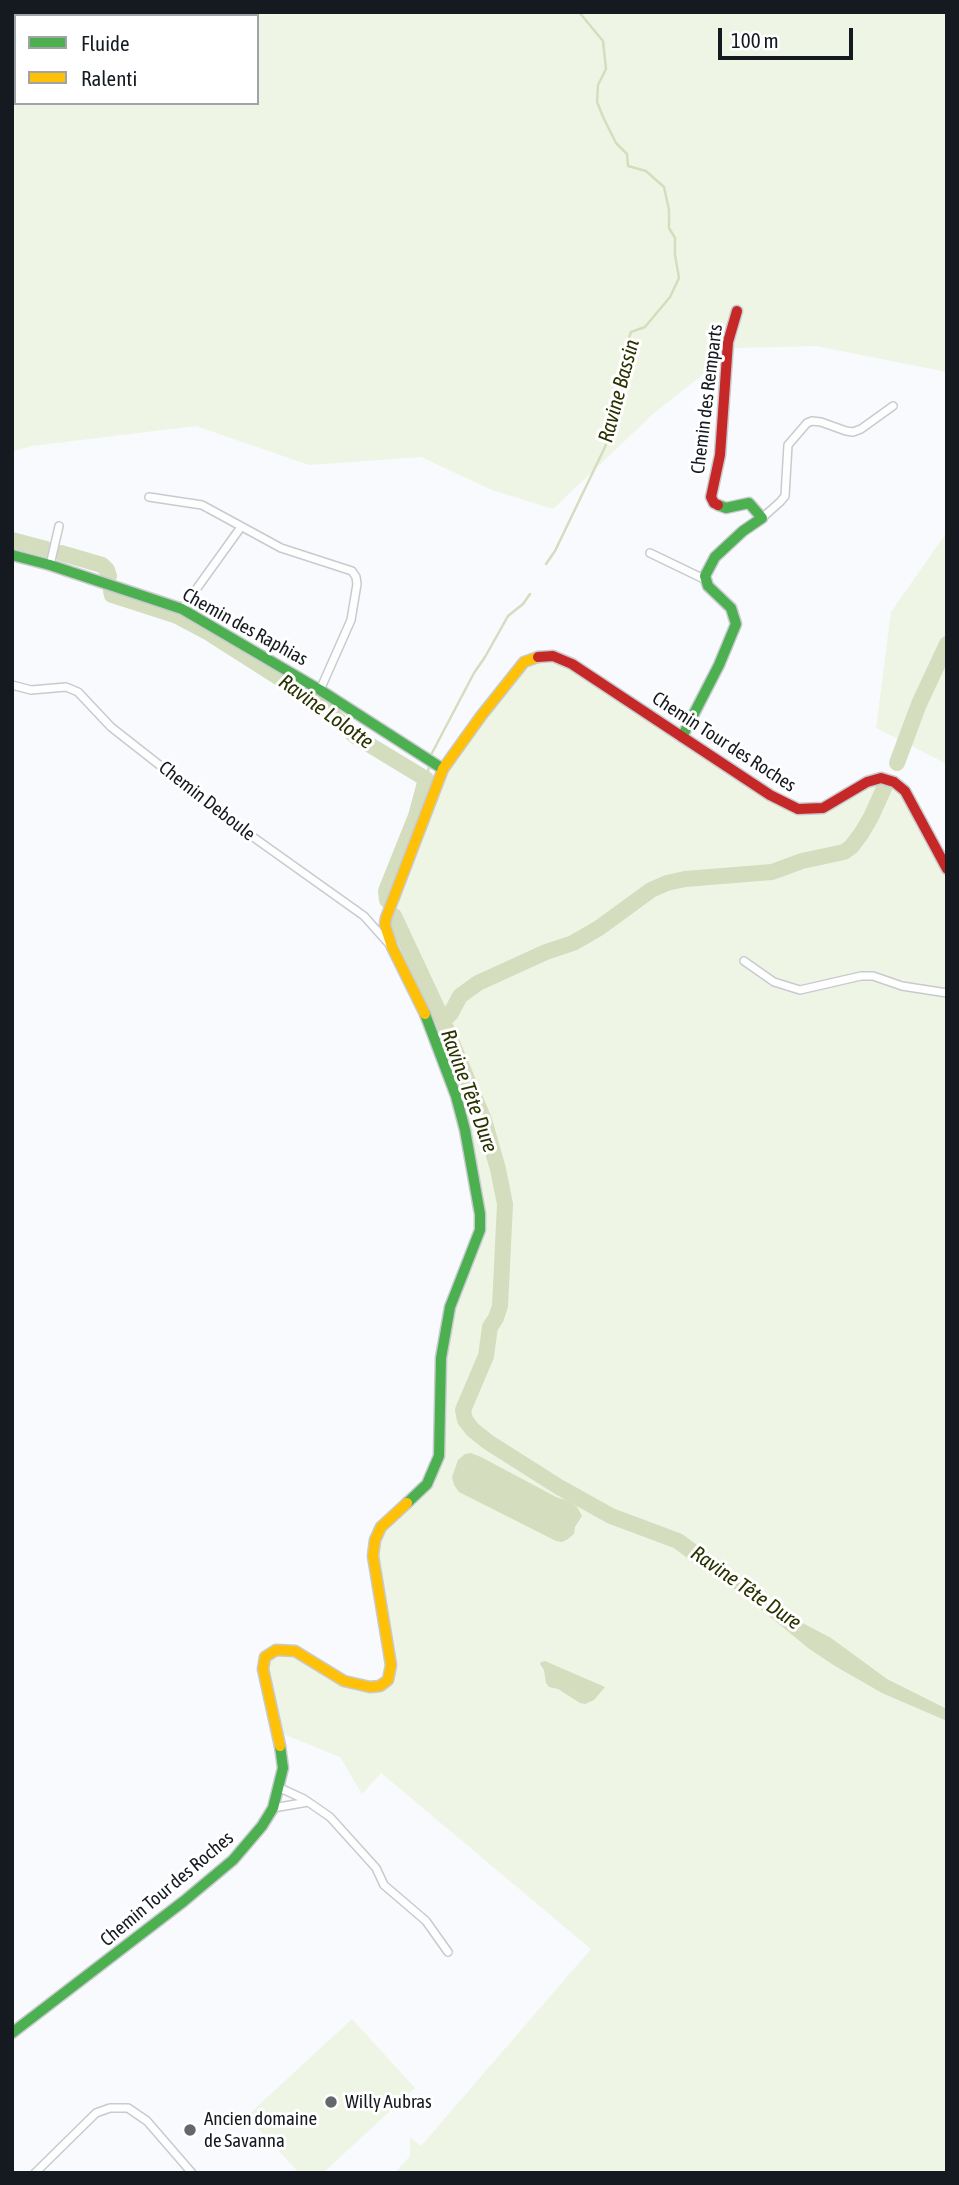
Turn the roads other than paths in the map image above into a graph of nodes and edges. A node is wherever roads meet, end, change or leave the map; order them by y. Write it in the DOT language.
graph roads {
  1 [pos="737,311"];
  2 [pos="893,406"];
  3 [pos="149,497"];
  4 [pos="762,518"];
  5 [pos="59,526"];
  6 [pos="241,527"];
  7 [pos="650,553"];
  8 [pos="12,555"];
  9 [pos="50,565"];
  10 [pos="706,580"];
  11 [pos="182,609"];
  12 [pos="12,685"];
  13 [pos="320,690"];
  14 [pos="682,737"];
  15 [pos="443,769"];
  16 [pos="947,869"];
  17 [pos="392,947"];
  18 [pos="744,961"];
  19 [pos="947,993"];
  20 [pos="280,1788"];
  21 [pos="309,1802"];
  22 [pos="273,1808"];
  23 [pos="448,1952"];
  24 [pos="12,2033"];
  25 [pos="35,2173"];
  26 [pos="192,2173"];
  1 -- 4 [label="street, Chemin des Remparts"];
  2 -- 4 [label="street"];
  3 -- 6 [label="street"];
  4 -- 10 [label="street"];
  5 -- 9 [label="street"];
  6 -- 11 [label="street"];
  6 -- 13 [label="street"];
  7 -- 10 [label="street"];
  8 -- 9 [label="street, Chemin des Raphias"];
  9 -- 11 [label="street, Chemin des Raphias"];
  10 -- 14 [label="street"];
  11 -- 13 [label="street, Chemin des Raphias"];
  12 -- 17 [label="street, Chemin Deboule"];
  13 -- 15 [label="street, Chemin des Raphias"];
  14 -- 15 [label="street, Chemin Tour des Roches"];
  14 -- 16 [label="street, Chemin Tour des Roches"];
  15 -- 17 [label="street, Chemin Tour des Roches"];
  17 -- 20 [label="street, Chemin Tour des Roches"];
  18 -- 19 [label="street"];
  20 -- 21 [label="street"];
  20 -- 22 [label="street, Chemin Tour des Roches"];
  21 -- 22 [label="street"];
  21 -- 23 [label="street"];
  22 -- 24 [label="street, Chemin Tour des Roches"];
  25 -- 26 [label="street"];
}
